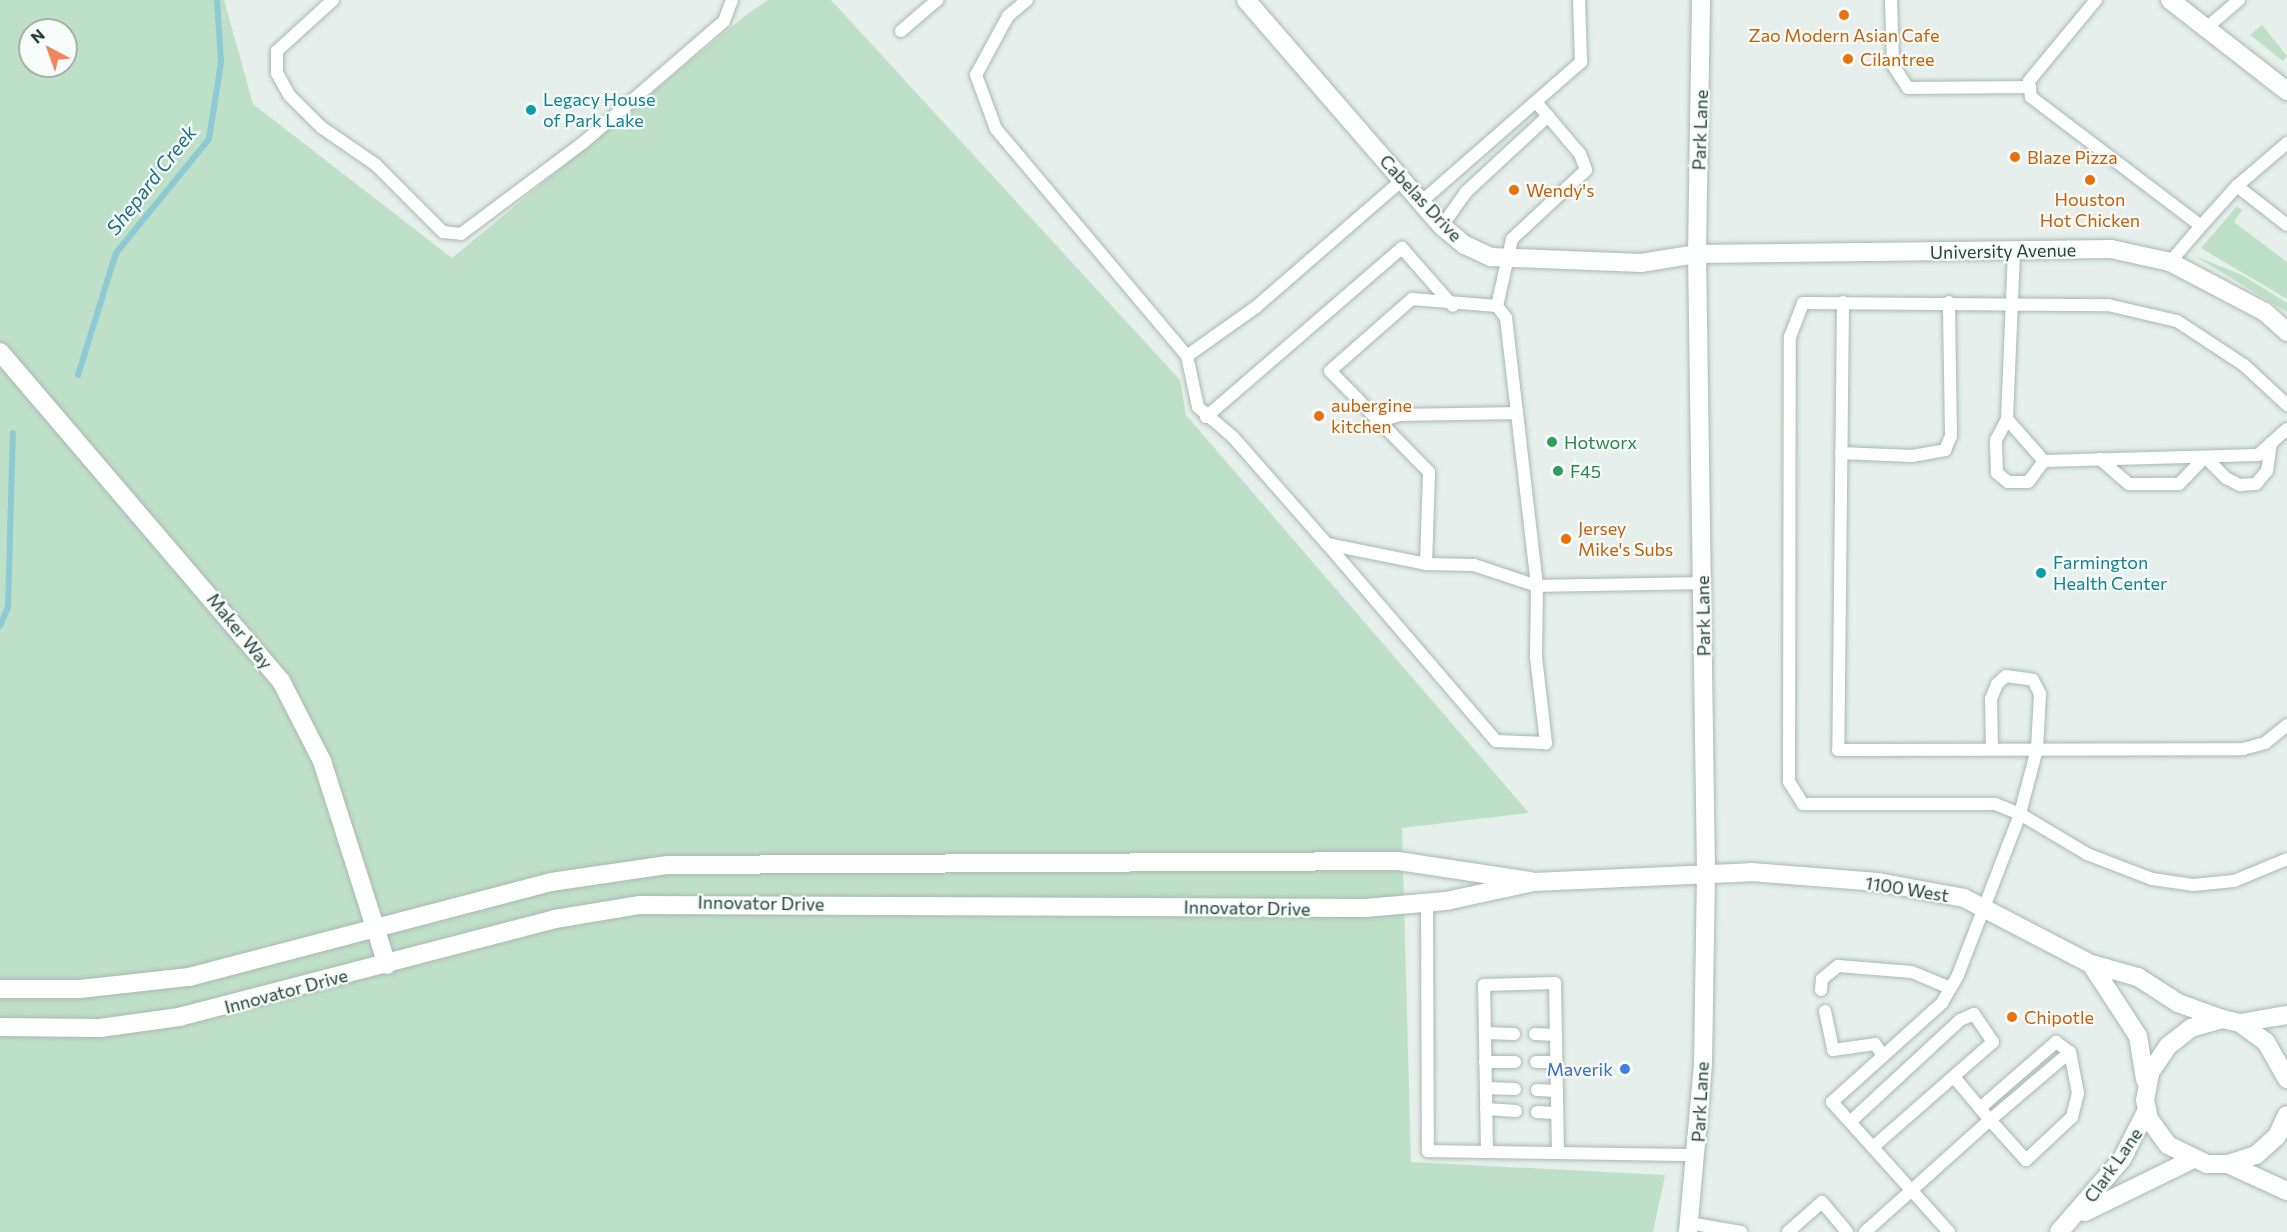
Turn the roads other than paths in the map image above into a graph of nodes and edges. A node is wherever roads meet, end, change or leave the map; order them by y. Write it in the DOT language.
graph roads {
  1 [pos="333,0"];
  2 [pos="732,0"];
  3 [pos="937,0"];
  4 [pos="1026,0"];
  5 [pos="1246,0"];
  6 [pos="1579,0"];
  7 [pos="1701,0"];
  8 [pos="1891,0"];
  9 [pos="2096,0"];
  10 [pos="2170,0"];
  11 [pos="2239,0"];
  12 [pos="2204,30"];
  13 [pos="902,31"];
  14 [pos="2030,87"];
  15 [pos="2287,91"];
  16 [pos="1536,102"];
  17 [pos="1548,116"];
  18 [pos="2287,143"];
  19 [pos="1402,180"];
  20 [pos="2237,186"];
  21 [pos="1421,202"];
  22 [pos="2287,225"];
  23 [pos="1442,226"];
  24 [pos="2201,226"];
  25 [pos="2014,251"];
  26 [pos="1697,254"];
  27 [pos="1505,259"];
  28 [pos="2170,262"];
  29 [pos="1843,302"];
  30 [pos="1949,302"];
  31 [pos="2012,302"];
  32 [pos="1452,306"];
  33 [pos="1497,306"];
  34 [pos="2287,332"];
  35 [pos="0,352"];
  36 [pos="1187,356"];
  37 [pos="2287,405"];
  38 [pos="1516,413"];
  39 [pos="1206,417"];
  40 [pos="2007,418"];
  41 [pos="1376,422"];
  42 [pos="2287,429"];
  43 [pos="2271,443"];
  44 [pos="1841,453"];
  45 [pos="2205,457"];
  46 [pos="2100,459"];
  47 [pos="2044,461"];
  48 [pos="1327,544"];
  49 [pos="1426,564"];
  50 [pos="1702,583"];
  51 [pos="1537,586"];
  52 [pos="2287,725"];
  53 [pos="1992,749"];
  54 [pos="2037,749"];
  55 [pos="2020,814"];
  56 [pos="2287,859"];
  57 [pos="1706,873"];
  58 [pos="1534,882"];
  59 [pos="1427,902"];
  60 [pos="1983,905"];
  61 [pos="376,929"];
  62 [pos="2091,964"];
  63 [pos="387,965"];
  64 [pos="1950,988"];
  65 [pos="0,989"];
  66 [pos="1821,990"];
  67 [pos="1825,1011"];
  68 [pos="2287,1015"];
  69 [pos="2222,1018"];
  70 [pos="2240,1023"];
  71 [pos="0,1027"];
  72 [pos="1485,1033"];
  73 [pos="1514,1034"];
  74 [pos="1535,1034"];
  75 [pos="1556,1035"];
  76 [pos="2070,1052"];
  77 [pos="1882,1054"];
  78 [pos="1485,1062"];
  79 [pos="1515,1062"];
  80 [pos="1536,1062"];
  81 [pos="1556,1062"];
  82 [pos="1953,1077"];
  83 [pos="2287,1079"];
  84 [pos="2145,1087"];
  85 [pos="1486,1088"];
  86 [pos="1515,1089"];
  87 [pos="1537,1090"];
  88 [pos="1557,1091"];
  89 [pos="1980,1108"];
  90 [pos="1486,1109"];
  91 [pos="2147,1110"];
  92 [pos="1516,1111"];
  93 [pos="1537,1112"];
  94 [pos="1557,1113"];
  95 [pos="2287,1115"];
  96 [pos="1990,1120"];
  97 [pos="1850,1122"];
  98 [pos="1873,1147"];
  99 [pos="1487,1152"];
  100 [pos="1558,1153"];
  101 [pos="1697,1155"];
  102 [pos="2191,1160"];
  103 [pos="2229,1164"];
  104 [pos="1913,1190"];
  105 [pos="2287,1191"];
  106 [pos="2075,1218"];
  107 [pos="1688,1228"];
  108 [pos="1741,1232"];
  109 [pos="1788,1232"];
  110 [pos="1847,1232"];
  111 [pos="1865,1232"];
  112 [pos="1949,1232"];
  113 [pos="2059,1232"];
  1 -- 2 [label="lane"];
  3 -- 13 [label="lane"];
  4 -- 36 [label="lane"];
  5 -- 19 [label="main road, Cabelas Drive"];
  6 -- 16 [label="lane"];
  7 -- 26 [label="main road, Park Lane"];
  8 -- 14 [label="lane"];
  9 -- 14 [label="lane"];
  10 -- 12 [label="main road"];
  11 -- 12 [label="lane"];
  12 -- 15 [label="main road"];
  14 -- 24 [label="lane"];
  16 -- 17 [label="lane"];
  16 -- 21 [label="lane"];
  17 -- 23 [label="lane"];
  17 -- 27 [label="lane"];
  18 -- 20 [label="lane"];
  19 -- 21 [label="main road, Cabelas Drive"];
  19 -- 36 [label="lane"];
  20 -- 22 [label="lane"];
  20 -- 24 [label="lane"];
  21 -- 23 [label="main road, Cabelas Drive"];
  23 -- 27 [label="main road, Cabelas Drive"];
  24 -- 28 [label="lane"];
  25 -- 26 [label="main road, University Avenue"];
  25 -- 28 [label="main road, University Avenue"];
  25 -- 31 [label="lane"];
  26 -- 27 [label="main road, Cabelas Drive"];
  26 -- 50 [label="main road, Park Lane"];
  27 -- 33 [label="lane"];
  28 -- 34 [label="main road, University Avenue"];
  29 -- 30 [label="lane"];
  29 -- 44 [label="lane"];
  29 -- 55 [label="lane"];
  30 -- 31 [label="lane"];
  30 -- 44 [label="lane"];
  31 -- 37 [label="lane"];
  31 -- 40 [label="lane"];
  32 -- 33 [label="lane"];
  32 -- 39 [label="lane"];
  32 -- 41 [label="lane"];
  33 -- 38 [label="lane"];
  35 -- 61 [label="main road, Maker Way"];
  36 -- 39 [label="lane"];
  38 -- 41 [label="lane"];
  38 -- 51 [label="lane"];
  39 -- 48 [label="lane"];
  40 -- 47 [label="lane"];
  40 -- 47 [label="lane"];
  41 -- 49 [label="lane"];
  42 -- 43 [label="lane"];
  43 -- 45 [label="lane"];
  43 -- 45 [label="lane"];
  44 -- 53 [label="lane"];
  45 -- 46 [label="lane"];
  45 -- 46 [label="lane"];
  46 -- 47 [label="lane"];
  48 -- 49 [label="lane"];
  48 -- 51 [label="lane"];
  49 -- 51 [label="lane"];
  50 -- 51 [label="lane"];
  50 -- 57 [label="main road, Park Lane"];
  52 -- 54 [label="lane"];
  53 -- 54 [label="lane"];
  53 -- 54 [label="lane"];
  54 -- 55 [label="lane"];
  55 -- 56 [label="lane"];
  55 -- 60 [label="lane"];
  57 -- 58 [label="main road, Innovator Drive"];
  57 -- 60 [label="main road, 1100 West"];
  57 -- 101 [label="main road, Park Lane"];
  58 -- 59 [label="main road, Innovator Drive"];
  58 -- 61 [label="main road, Innovator Drive"];
  59 -- 63 [label="main road, Innovator Drive"];
  59 -- 99 [label="lane"];
  60 -- 62 [label="main road, 1100 West"];
  60 -- 64 [label="lane"];
  61 -- 63 [label="main road, Maker Way"];
  61 -- 65 [label="main road, Innovator Drive"];
  62 -- 69 [label="main road, 1100 West"];
  62 -- 84 [label="main road, 1100 West"];
  63 -- 71 [label="main road, Innovator Drive"];
  64 -- 66 [label="lane"];
  64 -- 77 [label="lane"];
  67 -- 77 [label="lane"];
  68 -- 70 [label="main road"];
  69 -- 70 [label="main road, 1100 West"];
  69 -- 84 [label="main road"];
  70 -- 83 [label="main road"];
  72 -- 73 [label="lane"];
  72 -- 75 [label="lane"];
  72 -- 78 [label="lane"];
  74 -- 75 [label="lane"];
  75 -- 81 [label="lane"];
  76 -- 89 [label="lane"];
  76 -- 96 [label="lane"];
  76 -- 96 [label="lane"];
  77 -- 97 [label="lane"];
  78 -- 79 [label="lane"];
  78 -- 85 [label="lane"];
  80 -- 81 [label="lane"];
  81 -- 88 [label="lane"];
  82 -- 89 [label="lane"];
  82 -- 97 [label="lane"];
  82 -- 98 [label="lane"];
  84 -- 91 [label="main road, 1100 West"];
  85 -- 86 [label="lane"];
  85 -- 90 [label="lane"];
  87 -- 88 [label="lane"];
  88 -- 94 [label="lane"];
  89 -- 96 [label="lane"];
  90 -- 92 [label="lane"];
  90 -- 99 [label="lane"];
  91 -- 102 [label="main road"];
  91 -- 106 [label="main road, Clark Lane"];
  93 -- 94 [label="lane"];
  94 -- 100 [label="lane"];
  95 -- 103 [label="main road"];
  96 -- 104 [label="lane"];
  97 -- 98 [label="lane"];
  98 -- 104 [label="lane"];
  99 -- 100 [label="lane"];
  100 -- 101 [label="lane"];
  101 -- 107 [label="main road, Park Lane"];
  102 -- 103 [label="main road"];
  102 -- 106 [label="main road, Clark Lane"];
  103 -- 105 [label="main road"];
  104 -- 111 [label="lane"];
  104 -- 112 [label="lane"];
  106 -- 113 [label="main road, Clark Lane"];
  107 -- 108 [label="lane"];
  109 -- 110 [label="lane"];
}
